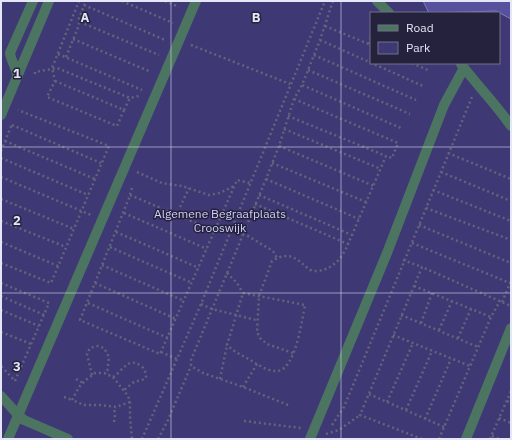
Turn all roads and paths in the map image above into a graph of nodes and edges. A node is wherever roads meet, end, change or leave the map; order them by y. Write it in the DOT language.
graph roads {
  1 [pos="33,1"];
  2 [pos="49,1"];
  3 [pos="79,1"];
  4 [pos="86,1"];
  5 [pos="122,1"];
  6 [pos="165,1"];
  7 [pos="182,1"];
  8 [pos="196,1"];
  9 [pos="325,1"];
  10 [pos="333,1"];
  11 [pos="377,1"];
  12 [pos="84,5"];
  13 [pos="180,7"];
  14 [pos="177,12"];
  15 [pos="388,12"];
  16 [pos="175,18"];
  17 [pos="80,22"];
  18 [pos="173,23"];
  19 [pos="325,26"];
  20 [pos="170,29"];
  21 [pos="168,34"];
  22 [pos="73,39"];
  23 [pos="165,40"];
  24 [pos="179,40"];
  25 [pos="320,40"];
  26 [pos="369,45"];
  27 [pos="162,47"];
  28 [pos="58,54"];
  29 [pos="314,55"];
  30 [pos="66,57"];
  31 [pos="156,60"];
  32 [pos="370,62"];
  33 [pos="374,64"];
  34 [pos="414,64"];
  35 [pos="154,66"];
  36 [pos="462,66"];
  37 [pos="52,68"];
  38 [pos="308,70"];
  39 [pos="430,71"];
  40 [pos="151,72"];
  41 [pos="17,75"];
  42 [pos="148,78"];
  43 [pos="32,79"];
  44 [pos="55,81"];
  45 [pos="290,84"];
  46 [pos="302,84"];
  47 [pos="477,84"];
  48 [pos="146,85"];
  49 [pos="423,86"];
  50 [pos="142,90"];
  51 [pos="130,98"];
  52 [pos="294,99"];
  53 [pos="416,100"];
  54 [pos="20,105"];
  55 [pos="124,110"];
  56 [pos="410,114"];
  57 [pos="1,115"];
  58 [pos="288,116"];
  59 [pos="15,117"];
  60 [pos="12,124"];
  61 [pos="511,126"];
  62 [pos="284,129"];
  63 [pos="403,129"];
  64 [pos="4,141"];
  65 [pos="278,146"];
  66 [pos="1,151"];
  67 [pos="448,153"];
  68 [pos="130,155"];
  69 [pos="386,156"];
  70 [pos="1,158"];
  71 [pos="102,163"];
  72 [pos="272,163"];
  73 [pos="381,169"];
  74 [pos="135,171"];
  75 [pos="441,172"];
  76 [pos="1,177"];
  77 [pos="134,177"];
  78 [pos="95,179"];
  79 [pos="266,179"];
  80 [pos="511,179"];
  81 [pos="250,183"];
  82 [pos="133,184"];
  83 [pos="235,185"];
  84 [pos="374,186"];
  85 [pos="189,188"];
  86 [pos="433,190"];
  87 [pos="88,195"];
  88 [pos="130,195"];
  89 [pos="259,195"];
  90 [pos="1,200"];
  91 [pos="511,201"];
  92 [pos="366,202"];
  93 [pos="255,204"];
  94 [pos="180,206"];
  95 [pos="426,208"];
  96 [pos="81,211"];
  97 [pos="124,213"];
  98 [pos="93,216"];
  99 [pos="359,219"];
  100 [pos="1,221"];
  101 [pos="511,221"];
  102 [pos="419,225"];
  103 [pos="74,229"];
  104 [pos="215,231"];
  105 [pos="116,232"];
  106 [pos="243,233"];
  107 [pos="352,235"];
  108 [pos="511,240"];
  109 [pos="1,242"];
  110 [pos="412,243"];
  111 [pos="348,244"];
  112 [pos="66,247"];
  113 [pos="110,247"];
  114 [pos="207,249"];
  115 [pos="277,258"];
  116 [pos="401,259"];
  117 [pos="404,260"];
  118 [pos="1,263"];
  119 [pos="511,263"];
  120 [pos="102,265"];
  121 [pos="58,266"];
  122 [pos="422,267"];
  123 [pos="199,268"];
  124 [pos="228,273"];
  125 [pos="510,282"];
  126 [pos="1,283"];
  127 [pos="192,283"];
  128 [pos="95,284"];
  129 [pos="414,286"];
  130 [pos="242,293"];
  131 [pos="432,293"];
  132 [pos="1,296"];
  133 [pos="259,296"];
  134 [pos="184,301"];
  135 [pos="501,301"];
  136 [pos="452,302"];
  137 [pos="87,303"];
  138 [pos="201,304"];
  139 [pos="511,306"];
  140 [pos="212,309"];
  141 [pos="471,309"];
  142 [pos="1,310"];
  143 [pos="44,315"];
  144 [pos="236,315"];
  145 [pos="401,316"];
  146 [pos="491,317"];
  147 [pos="176,319"];
  148 [pos="256,320"];
  149 [pos="421,323"];
  150 [pos="39,326"];
  151 [pos="511,328"];
  152 [pos="439,330"];
  153 [pos="1,332"];
  154 [pos="393,335"];
  155 [pos="168,338"];
  156 [pos="458,338"];
  157 [pos="413,343"];
  158 [pos="31,344"];
  159 [pos="227,345"];
  160 [pos="478,347"];
  161 [pos="432,351"];
  162 [pos="162,352"];
  163 [pos="293,353"];
  164 [pos="177,359"];
  165 [pos="451,359"];
  166 [pos="257,364"];
  167 [pos="1,366"];
  168 [pos="191,366"];
  169 [pos="470,366"];
  170 [pos="107,374"];
  171 [pos="92,375"];
  172 [pos="113,377"];
  173 [pos="76,379"];
  174 [pos="220,379"];
  175 [pos="84,383"];
  176 [pos="243,387"];
  177 [pos="124,390"];
  178 [pos="511,391"];
  179 [pos="369,394"];
  180 [pos="1,396"];
  181 [pos="64,397"];
  182 [pos="72,400"];
  183 [pos="506,401"];
  184 [pos="130,402"];
  185 [pos="388,402"];
  186 [pos="511,403"];
  187 [pos="288,405"];
  188 [pos="114,407"];
  189 [pos="406,410"];
  190 [pos="360,415"];
  191 [pos="18,416"];
  192 [pos="499,418"];
  193 [pos="425,419"];
  194 [pos="244,421"];
  195 [pos="114,422"];
  196 [pos="511,423"];
  197 [pos="444,427"];
  198 [pos="312,434"];
  199 [pos="326,434"];
  200 [pos="491,438"];
  201 [pos="8,439"];
  202 [pos="68,439"];
  203 [pos="132,439"];
  204 [pos="142,439"];
  205 [pos="158,439"];
  206 [pos="323,439"];
  207 [pos="422,439"];
  208 [pos="439,439"];
  209 [pos="466,439"];
  210 [pos="499,439"];
  1 -- 41 [label="lane"];
  2 -- 41 [label="lane"];
  3 -- 28 [label="path"];
  4 -- 12 [label="path"];
  5 -- 18 [label="path"];
  6 -- 13 [label="path"];
  7 -- 13 [label="path"];
  8 -- 24 [label="lane"];
  9 -- 45 [label="path"];
  10 -- 19 [label="path"];
  11 -- 15 [label="lane"];
  12 -- 17 [label="path"];
  12 -- 23 [label="path"];
  13 -- 14 [label="path"];
  16 -- 18 [label="path"];
  17 -- 22 [label="path"];
  17 -- 31 [label="path"];
  18 -- 20 [label="path"];
  19 -- 25 [label="path"];
  19 -- 26 [label="path"];
  21 -- 23 [label="path"];
  22 -- 30 [label="path"];
  22 -- 40 [label="path"];
  23 -- 27 [label="path"];
  24 -- 45 [label="path"];
  24 -- 68 [label="lane"];
  25 -- 29 [label="path"];
  25 -- 32 [label="path"];
  28 -- 30 [label="path"];
  28 -- 37 [label="path"];
  29 -- 38 [label="path"];
  29 -- 53 [label="path"];
  30 -- 50 [label="path"];
  33 -- 49 [label="path"];
  34 -- 39 [label="path"];
  35 -- 40 [label="path"];
  36 -- 47 [label="lane"];
  36 -- 198 [label="lane"];
  37 -- 43 [label="path"];
  37 -- 44 [label="path"];
  37 -- 51 [label="path"];
  38 -- 46 [label="path"];
  38 -- 56 [label="path"];
  40 -- 42 [label="path"];
  41 -- 57 [label="lane"];
  44 -- 55 [label="path"];
  44 -- 55 [label="path"];
  45 -- 81 [label="path"];
  46 -- 52 [label="path"];
  46 -- 63 [label="path"];
  47 -- 61 [label="lane"];
  47 -- 67 [label="path"];
  48 -- 50 [label="path"];
  50 -- 51 [label="path"];
  51 -- 55 [label="path"];
  52 -- 58 [label="path"];
  52 -- 69 [label="path"];
  54 -- 71 [label="path"];
  58 -- 62 [label="path"];
  58 -- 69 [label="path"];
  59 -- 60 [label="path"];
  60 -- 64 [label="path"];
  60 -- 71 [label="path"];
  62 -- 65 [label="path"];
  62 -- 73 [label="path"];
  64 -- 66 [label="path"];
  64 -- 78 [label="path"];
  65 -- 72 [label="path"];
  65 -- 84 [label="path"];
  67 -- 75 [label="path"];
  67 -- 80 [label="path"];
  68 -- 74 [label="path"];
  68 -- 191 [label="lane"];
  69 -- 73 [label="path"];
  70 -- 87 [label="path"];
  71 -- 78 [label="path"];
  72 -- 79 [label="path"];
  72 -- 92 [label="path"];
  73 -- 84 [label="path"];
  74 -- 77 [label="path"];
  74 -- 85 [label="path"];
  75 -- 86 [label="path"];
  75 -- 91 [label="path"];
  76 -- 96 [label="path"];
  78 -- 87 [label="path"];
  79 -- 89 [label="path"];
  79 -- 99 [label="path"];
  81 -- 83 [label="path"];
  81 -- 138 [label="path"];
  82 -- 88 [label="path"];
  83 -- 85 [label="path"];
  83 -- 104 [label="path"];
  84 -- 92 [label="path"];
  85 -- 94 [label="path"];
  86 -- 95 [label="path"];
  86 -- 101 [label="path"];
  87 -- 96 [label="path"];
  88 -- 97 [label="path"];
  88 -- 104 [label="path"];
  89 -- 93 [label="path"];
  89 -- 107 [label="path"];
  90 -- 103 [label="path"];
  92 -- 99 [label="path"];
  93 -- 106 [label="path"];
  93 -- 111 [label="path"];
  95 -- 102 [label="path"];
  95 -- 108 [label="path"];
  96 -- 98 [label="path"];
  96 -- 103 [label="path"];
  97 -- 105 [label="path"];
  97 -- 114 [label="path"];
  99 -- 107 [label="path"];
  100 -- 112 [label="path"];
  102 -- 110 [label="path"];
  102 -- 119 [label="path"];
  103 -- 112 [label="path"];
  104 -- 114 [label="path"];
  105 -- 113 [label="path"];
  105 -- 123 [label="path"];
  106 -- 115 [label="path"];
  106 -- 124 [label="path"];
  107 -- 111 [label="path"];
  109 -- 121 [label="path"];
  110 -- 117 [label="path"];
  110 -- 125 [label="path"];
  111 -- 115 [label="path"];
  112 -- 121 [label="path"];
  113 -- 120 [label="path"];
  113 -- 127 [label="path"];
  114 -- 123 [label="path"];
  115 -- 133 [label="path"];
  116 -- 117 [label="path"];
  117 -- 122 [label="path"];
  117 -- 199 [label="path"];
  118 -- 121 [label="path"];
  120 -- 128 [label="path"];
  120 -- 134 [label="path"];
  122 -- 129 [label="path"];
  122 -- 135 [label="path"];
  123 -- 127 [label="path"];
  124 -- 130 [label="path"];
  124 -- 140 [label="path"];
  125 -- 135 [label="path"];
  126 -- 143 [label="path"];
  127 -- 134 [label="path"];
  128 -- 137 [label="path"];
  128 -- 147 [label="path"];
  129 -- 131 [label="path"];
  129 -- 145 [label="path"];
  130 -- 133 [label="path"];
  130 -- 144 [label="path"];
  131 -- 136 [label="path"];
  131 -- 149 [label="path"];
  132 -- 143 [label="path"];
  133 -- 148 [label="path"];
  133 -- 163 [label="path"];
  134 -- 147 [label="path"];
  135 -- 139 [label="path"];
  135 -- 146 [label="path"];
  136 -- 141 [label="path"];
  136 -- 152 [label="path"];
  137 -- 155 [label="path"];
  137 -- 162 [label="path"];
  138 -- 140 [label="path"];
  138 -- 164 [label="path"];
  140 -- 144 [label="path"];
  140 -- 168 [label="path"];
  141 -- 146 [label="path"];
  141 -- 156 [label="path"];
  142 -- 150 [label="path"];
  143 -- 150 [label="path"];
  144 -- 148 [label="path"];
  144 -- 159 [label="path"];
  145 -- 149 [label="path"];
  145 -- 154 [label="path"];
  146 -- 160 [label="path"];
  147 -- 155 [label="path"];
  148 -- 163 [label="path"];
  149 -- 152 [label="path"];
  150 -- 158 [label="path"];
  151 -- 209 [label="lane"];
  152 -- 156 [label="path"];
  153 -- 158 [label="path"];
  154 -- 157 [label="path"];
  154 -- 179 [label="path"];
  155 -- 162 [label="path"];
  156 -- 160 [label="path"];
  157 -- 161 [label="path"];
  157 -- 185 [label="path"];
  158 -- 167 [label="path"];
  159 -- 166 [label="path"];
  159 -- 174 [label="path"];
  160 -- 169 [label="path"];
  161 -- 165 [label="path"];
  161 -- 189 [label="path"];
  162 -- 164 [label="path"];
  163 -- 166 [label="path"];
  164 -- 204 [label="path"];
  165 -- 169 [label="path"];
  165 -- 193 [label="path"];
  166 -- 176 [label="path"];
  168 -- 174 [label="path"];
  168 -- 205 [label="path"];
  169 -- 197 [label="path"];
  170 -- 171 [label="path"];
  170 -- 171 [label="path"];
  170 -- 172 [label="path"];
  171 -- 175 [label="path"];
  172 -- 177 [label="path"];
  172 -- 177 [label="path"];
  173 -- 175 [label="path"];
  174 -- 176 [label="path"];
  175 -- 182 [label="path"];
  176 -- 187 [label="path"];
  177 -- 184 [label="path"];
  178 -- 183 [label="path"];
  179 -- 185 [label="path"];
  179 -- 190 [label="path"];
  180 -- 191 [label="lane"];
  181 -- 182 [label="path"];
  182 -- 188 [label="path"];
  183 -- 186 [label="path"];
  183 -- 192 [label="path"];
  184 -- 188 [label="path"];
  184 -- 203 [label="path"];
  185 -- 189 [label="path"];
  188 -- 195 [label="path"];
  189 -- 193 [label="path"];
  190 -- 199 [label="path"];
  190 -- 207 [label="path"];
  191 -- 201 [label="lane"];
  191 -- 202 [label="lane"];
  192 -- 196 [label="path"];
  192 -- 200 [label="path"];
  193 -- 197 [label="path"];
  194 -- 198 [label="path"];
  197 -- 208 [label="path"];
  199 -- 206 [label="path"];
  200 -- 210 [label="path"];
}
